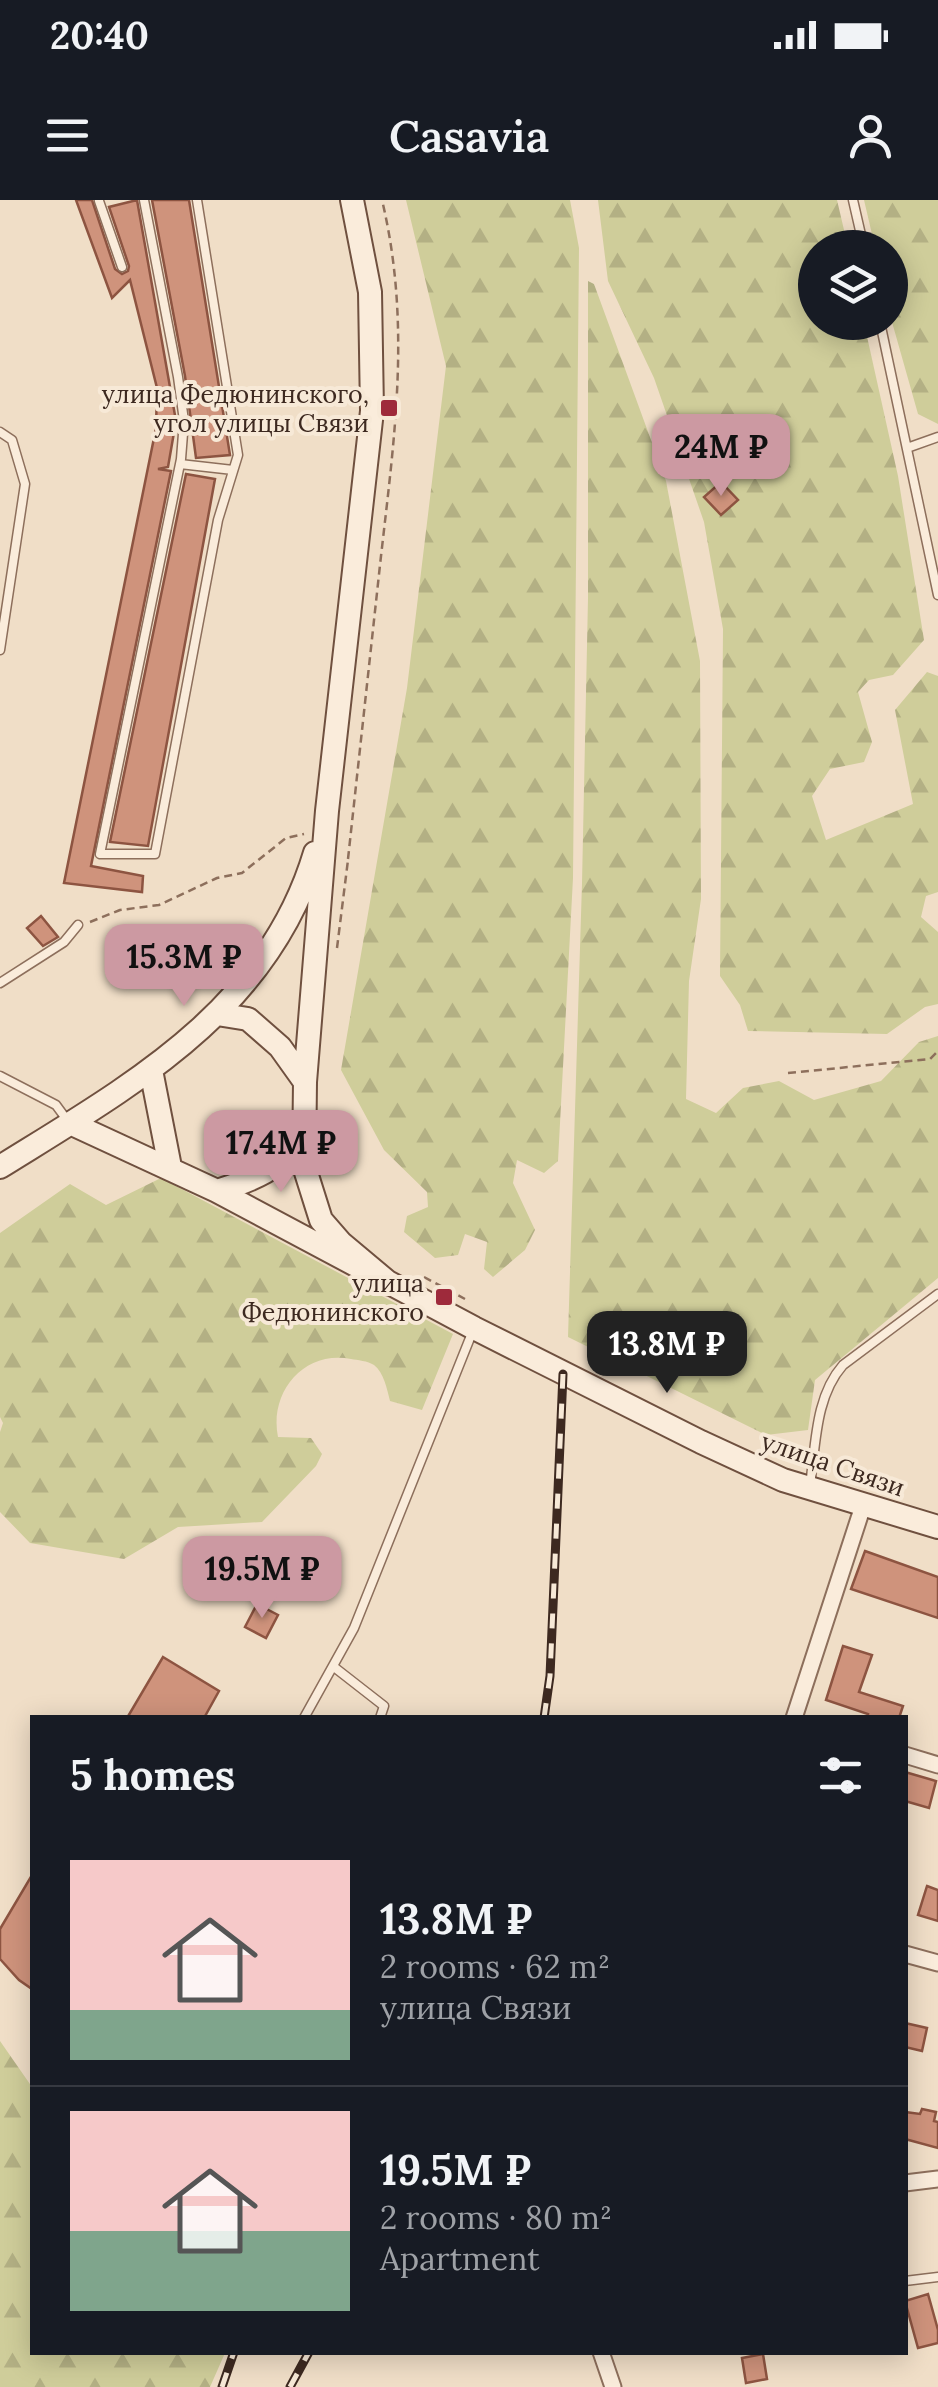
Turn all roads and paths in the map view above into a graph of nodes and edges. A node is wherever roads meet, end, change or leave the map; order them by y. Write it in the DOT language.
graph roads {
  1 [pos="100,200"];
  2 [pos="144,200"];
  3 [pos="197,200"];
  4 [pos="352,200"];
  5 [pos="854,200"];
  6 [pos="860,230"];
  7 [pos="122,267"];
  8 [pos="884,340"];
  9 [pos="0,432"];
  10 [pos="938,436"];
  11 [pos="907,448"];
  12 [pos="180,464"];
  13 [pos="233,470"];
  14 [pos="938,595"];
  15 [pos="0,650"];
  16 [pos="324,822"];
  17 [pos="348,860"];
  18 [pos="78,925"];
  19 [pos="337,951"];
  20 [pos="0,983"];
  21 [pos="217,1014"];
  22 [pos="938,1051"];
  23 [pos="151,1070"];
  24 [pos="788,1073"];
  25 [pos="0,1076"];
  26 [pos="304,1082"];
  27 [pos="70,1124"];
  28 [pos="304,1138"];
  29 [pos="0,1166"];
  30 [pos="170,1167"];
  31 [pos="217,1191"];
  32 [pos="390,1284"];
  33 [pos="938,1294"];
  34 [pos="474,1328"];
  35 [pos="809,1490"];
  36 [pos="863,1506"];
  37 [pos="938,1528"];
  38 [pos="334,1667"];
  39 [pos="306,1715"];
  40 [pos="381,1715"];
  41 [pos="795,1715"];
  42 [pos="908,1756"];
  43 [pos="938,1764"];
  44 [pos="908,1955"];
  45 [pos="938,1963"];
  46 [pos="938,2179"];
  47 [pos="908,2183"];
  48 [pos="938,2277"];
  49 [pos="908,2281"];
  50 [pos="602,2355"];
  51 [pos="613,2387"];
  1 -- 7 [label="lane"];
  2 -- 12 [label="lane"];
  3 -- 13 [label="lane"];
  4 -- 16 [label="main road"];
  5 -- 6 [label="lane"];
  8 -- 11 [label="lane"];
  9 -- 15 [label="lane"];
  10 -- 11 [label="lane"];
  11 -- 14 [label="lane"];
  12 -- 13 [label="lane"];
  12 -- 13 [label="lane"];
  16 -- 18 [label="path"];
  16 -- 21 [label="main road"];
  16 -- 26 [label="main road"];
  17 -- 19 [label="path"];
  18 -- 20 [label="lane"];
  21 -- 23 [label="main road"];
  21 -- 26 [label="main road"];
  22 -- 24 [label="path"];
  23 -- 27 [label="main road"];
  23 -- 30 [label="main road"];
  25 -- 27 [label="lane"];
  26 -- 28 [label="main road"];
  27 -- 29 [label="main road"];
  27 -- 30 [label="main road, улица Связи"];
  28 -- 31 [label="main road"];
  28 -- 32 [label="main road"];
  30 -- 31 [label="main road, улица Связи"];
  31 -- 32 [label="main road, улица Связи"];
  32 -- 34 [label="main road, улица Связи"];
  33 -- 35 [label="lane"];
  34 -- 35 [label="main road, улица Связи"];
  34 -- 38 [label="lane"];
  35 -- 36 [label="main road, улица Связи"];
  36 -- 37 [label="main road, улица Связи"];
  36 -- 41 [label="street"];
  38 -- 39 [label="lane"];
  38 -- 40 [label="lane"];
  42 -- 43 [label="street"];
  44 -- 45 [label="street"];
  46 -- 47 [label="street"];
  48 -- 49 [label="lane"];
  50 -- 51 [label="street"];
}
